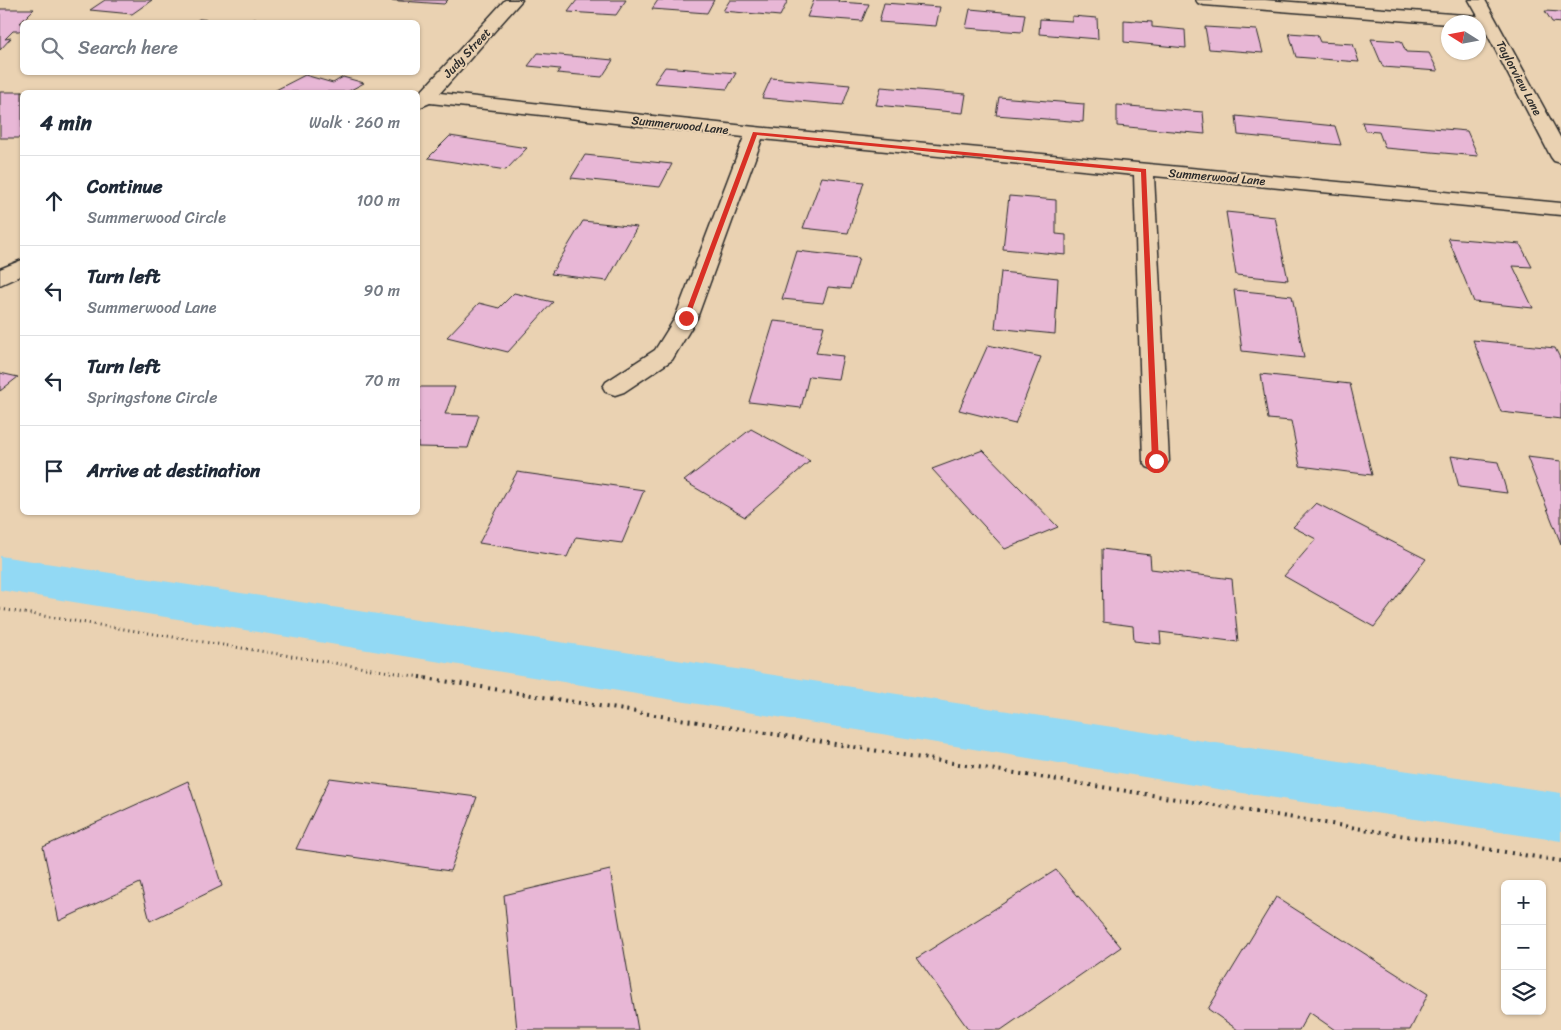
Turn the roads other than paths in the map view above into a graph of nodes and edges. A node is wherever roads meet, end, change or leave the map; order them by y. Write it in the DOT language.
graph roads {
  1 [pos="514,0"];
  2 [pos="1204,0"];
  3 [pos="1477,0"];
  4 [pos="1489,22"];
  5 [pos="422,100"];
  6 [pos="755,133"];
  7 [pos="1561,157"];
  8 [pos="1144,171"];
  9 [pos="1561,209"];
  10 [pos="20,268"];
  11 [pos="0,278"];
  12 [pos="614,387"];
  13 [pos="1156,461"];
  1 -- 5 [label="street, Judy Street"];
  2 -- 4 [label="street"];
  3 -- 4 [label="street, Taylorview Lane"];
  4 -- 7 [label="street, Taylorview Lane"];
  5 -- 6 [label="street, Summerwood Lane"];
  6 -- 8 [label="street, Summerwood Lane"];
  6 -- 12 [label="street"];
  8 -- 9 [label="street, Summerwood Lane"];
  8 -- 13 [label="street"];
  10 -- 11 [label="street"];
}
